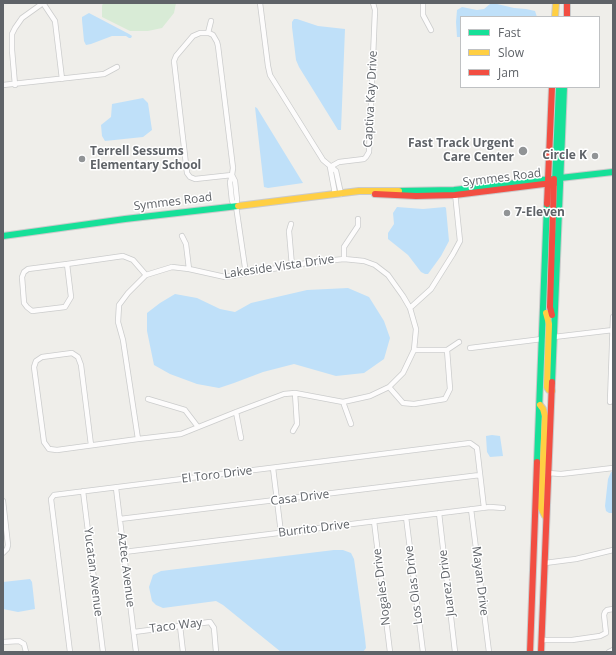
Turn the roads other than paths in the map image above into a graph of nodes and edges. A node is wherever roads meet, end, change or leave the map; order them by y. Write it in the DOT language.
graph roads {
  1 [pos="43,3"];
  2 [pos="260,3"];
  3 [pos="373,3"];
  4 [pos="423,3"];
  5 [pos="556,3"];
  6 [pos="567,3"];
  7 [pos="555,16"];
  8 [pos="567,16"];
  9 [pos="211,21"];
  10 [pos="431,30"];
  11 [pos="208,33"];
  12 [pos="117,68"];
  13 [pos="62,79"];
  14 [pos="3,85"];
  15 [pos="16,85"];
  16 [pos="552,88"];
  17 [pos="558,88"];
  18 [pos="564,88"];
  19 [pos="330,167"];
  20 [pos="613,172"];
  21 [pos="232,175"];
  22 [pos="613,176"];
  23 [pos="554,181"];
  24 [pos="455,192"];
  25 [pos="341,194"];
  26 [pos="236,206"];
  27 [pos="358,219"];
  28 [pos="291,224"];
  29 [pos="3,236"];
  30 [pos="182,236"];
  31 [pos="344,259"];
  32 [pos="66,264"];
  33 [pos="292,266"];
  34 [pos="189,268"];
  35 [pos="246,274"];
  36 [pos="146,275"];
  37 [pos="544,304"];
  38 [pos="410,308"];
  39 [pos="613,317"];
  40 [pos="613,330"];
  41 [pos="554,337"];
  42 [pos="542,339"];
  43 [pos="459,342"];
  44 [pos="470,348"];
  45 [pos="414,350"];
  46 [pos="447,350"];
  47 [pos="389,387"];
  48 [pos="552,391"];
  49 [pos="295,393"];
  50 [pos="148,399"];
  51 [pos="343,402"];
  52 [pos="610,402"];
  53 [pos="540,405"];
  54 [pos="236,412"];
  55 [pos="351,424"];
  56 [pos="198,427"];
  57 [pos="293,431"];
  58 [pos="241,438"];
  59 [pos="138,439"];
  60 [pos="91,445"];
  61 [pos="273,468"];
  62 [pos="613,468"];
  63 [pos="548,473"];
  64 [pos="480,475"];
  65 [pos="116,488"];
  66 [pos="83,491"];
  67 [pos="277,500"];
  68 [pos="3,501"];
  69 [pos="3,507"];
  70 [pos="484,508"];
  71 [pos="503,508"];
  72 [pos="471,509"];
  73 [pos="439,513"];
  74 [pos="406,517"];
  75 [pos="546,518"];
  76 [pos="120,519"];
  77 [pos="374,521"];
  78 [pos="281,533"];
  79 [pos="613,550"];
  80 [pos="124,552"];
  81 [pos="3,553"];
  82 [pos="544,563"];
  83 [pos="613,609"];
  84 [pos="180,626"];
  85 [pos="134,632"];
  86 [pos="542,640"];
  87 [pos="3,642"];
  88 [pos="613,650"];
  89 [pos="26,652"];
  90 [pos="70,652"];
  91 [pos="103,652"];
  92 [pos="136,652"];
  93 [pos="183,652"];
  94 [pos="216,652"];
  95 [pos="390,652"];
  96 [pos="422,652"];
  97 [pos="455,652"];
  98 [pos="489,652"];
  99 [pos="530,652"];
  100 [pos="542,652"];
  101 [pos="609,652"];
  1 -- 13 [label="street"];
  1 -- 15 [label="street"];
  2 -- 19 [label="street"];
  3 -- 19 [label="street, Captiva Kay Drive"];
  4 -- 10 [label="street"];
  5 -- 7 [label="main road"];
  6 -- 8 [label="main road"];
  9 -- 11 [label="street"];
  11 -- 21 [label="street"];
  11 -- 21 [label="street"];
  12 -- 13 [label="street"];
  13 -- 15 [label="street"];
  14 -- 15 [label="street"];
  16 -- 23 [label="main road"];
  17 -- 23 [label="main road"];
  18 -- 23 [label="main road"];
  19 -- 25 [label="street"];
  20 -- 23 [label="main road, Symmes Road"];
  21 -- 26 [label="street"];
  22 -- 23 [label="main road, Symmes Road"];
  23 -- 24 [label="main road, Symmes Road"];
  23 -- 37 [label="main road"];
  23 -- 41 [label="main road"];
  24 -- 25 [label="main road, Symmes Road"];
  24 -- 38 [label="street"];
  25 -- 26 [label="main road, Symmes Road"];
  26 -- 29 [label="main road, Symmes Road"];
  26 -- 35 [label="street"];
  27 -- 31 [label="street"];
  28 -- 33 [label="street"];
  30 -- 34 [label="street"];
  31 -- 33 [label="street, Lakeside Vista Drive"];
  31 -- 38 [label="street, Lakeside Vista Drive"];
  32 -- 32 [label="street"];
  32 -- 36 [label="street"];
  33 -- 35 [label="street, Lakeside Vista Drive"];
  34 -- 35 [label="street, Lakeside Vista Drive"];
  34 -- 36 [label="street, Lakeside Vista Drive"];
  36 -- 59 [label="street, Lakeside Vista Drive"];
  37 -- 42 [label="main road"];
  37 -- 48 [label="main road"];
  38 -- 45 [label="street, Lakeside Vista Drive"];
  39 -- 40 [label="street"];
  40 -- 41 [label="street"];
  40 -- 52 [label="street"];
  41 -- 48 [label="main road"];
  42 -- 44 [label="street"];
  42 -- 53 [label="main road"];
  43 -- 46 [label="street"];
  45 -- 46 [label="street"];
  45 -- 47 [label="street, Lakeside Vista Drive"];
  46 -- 47 [label="street"];
  47 -- 51 [label="street, Lakeside Vista Drive"];
  48 -- 63 [label="main road"];
  49 -- 51 [label="street, Lakeside Vista Drive"];
  49 -- 54 [label="street, Lakeside Vista Drive"];
  49 -- 57 [label="street"];
  50 -- 56 [label="street"];
  51 -- 55 [label="street"];
  53 -- 75 [label="main road"];
  53 -- 99 [label="main road"];
  54 -- 56 [label="street, Lakeside Vista Drive"];
  54 -- 58 [label="street"];
  56 -- 59 [label="street, Lakeside Vista Drive"];
  59 -- 60 [label="street, Lakeside Vista Drive"];
  60 -- 60 [label="street, Lakeside Vista Drive"];
  61 -- 64 [label="street, El Toro Drive"];
  61 -- 65 [label="street, El Toro Drive"];
  61 -- 67 [label="street"];
  62 -- 63 [label="street"];
  63 -- 75 [label="main road"];
  64 -- 67 [label="street, Casa Drive"];
  64 -- 70 [label="street, El Toro Drive"];
  65 -- 66 [label="street, El Toro Drive"];
  65 -- 76 [label="street, Aztec Avenue"];
  66 -- 90 [label="street, El Toro Drive"];
  66 -- 91 [label="street, Yucatan Avenue"];
  67 -- 76 [label="street, Casa Drive"];
  67 -- 78 [label="street"];
  68 -- 69 [label="street"];
  69 -- 81 [label="street"];
  70 -- 71 [label="street, Burrito Drive"];
  70 -- 72 [label="street, Burrito Drive"];
  72 -- 73 [label="street, Burrito Drive"];
  72 -- 98 [label="street, Mayan Drive"];
  73 -- 74 [label="street, Burrito Drive"];
  73 -- 97 [label="street, Juarez Drive"];
  74 -- 77 [label="street, Burrito Drive"];
  74 -- 96 [label="street, Los Olas Drive"];
  75 -- 82 [label="main road"];
  76 -- 80 [label="street, Aztec Avenue"];
  77 -- 78 [label="street, Burrito Drive"];
  77 -- 95 [label="street, Nogales Drive"];
  78 -- 80 [label="street, Burrito Drive"];
  79 -- 82 [label="street"];
  80 -- 85 [label="street, Aztec Avenue"];
  82 -- 86 [label="main road"];
  83 -- 86 [label="street"];
  84 -- 85 [label="street, Taco Way"];
  84 -- 93 [label="street"];
  84 -- 94 [label="street, Taco Way"];
  85 -- 92 [label="street, Aztec Avenue"];
  86 -- 100 [label="main road"];
  87 -- 89 [label="street"];
  88 -- 101 [label="street"];
}
